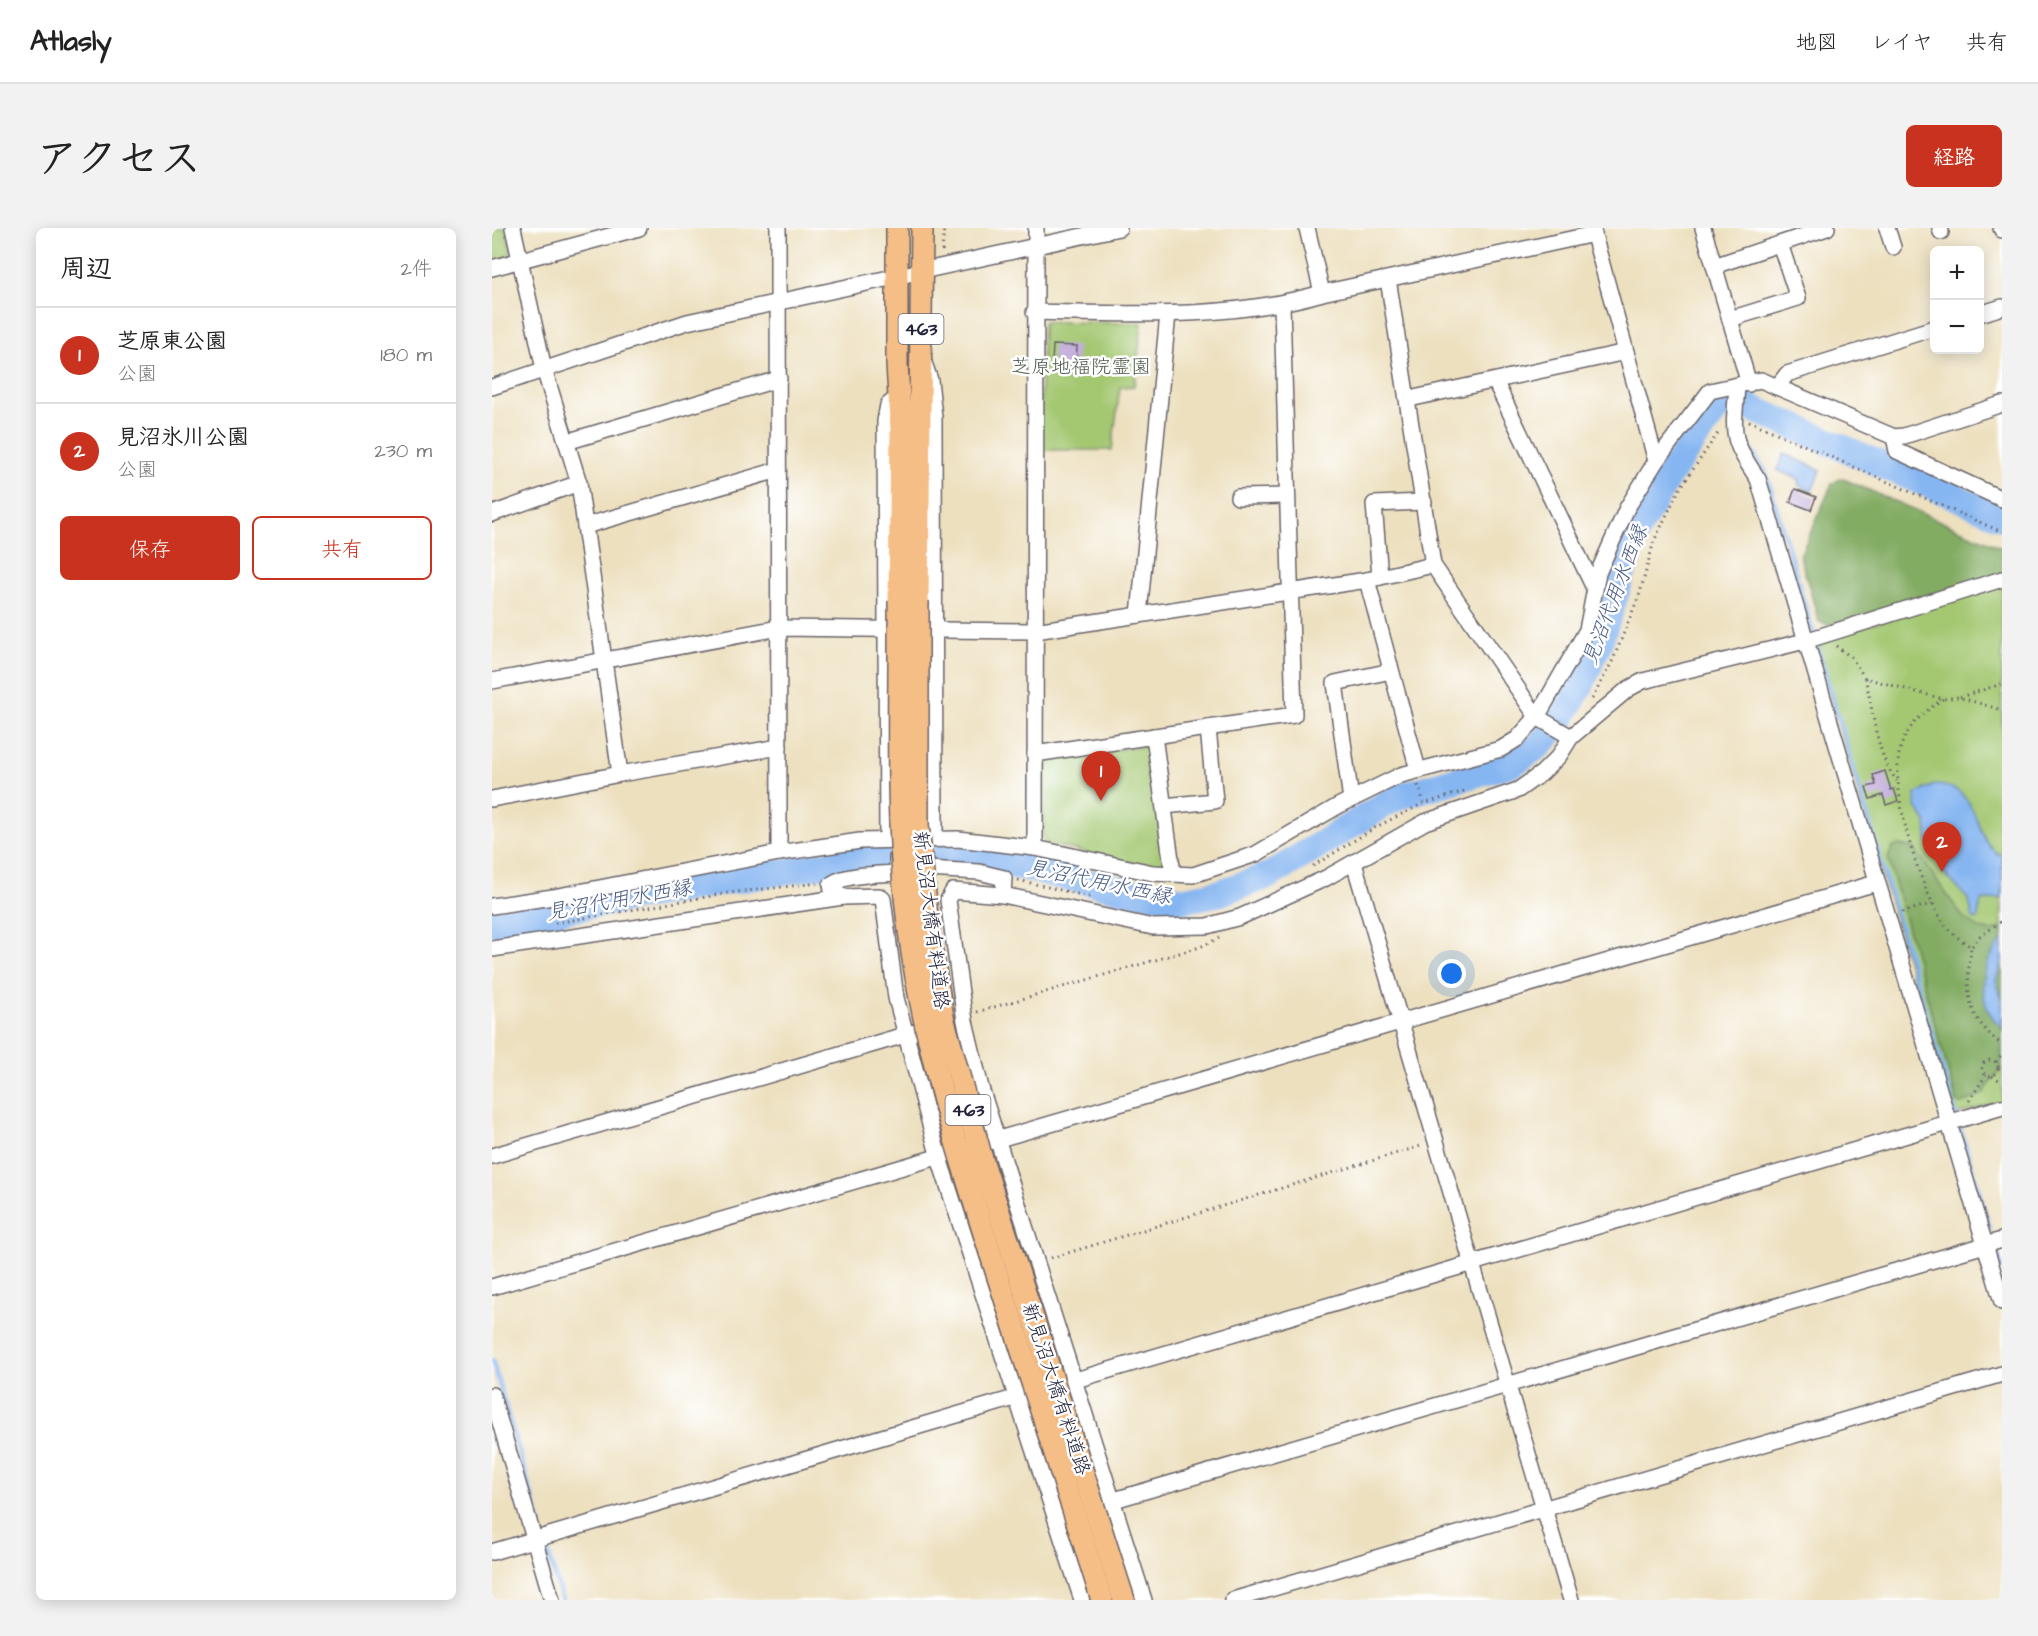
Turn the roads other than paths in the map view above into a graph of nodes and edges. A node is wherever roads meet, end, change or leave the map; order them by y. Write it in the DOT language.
graph roads {
  1 [pos="513,228"];
  2 [pos="639,228"];
  3 [pos="778,228"];
  4 [pos="897,228"];
  5 [pos="922,228"];
  6 [pos="1035,228"];
  7 [pos="1119,228"];
  8 [pos="1307,228"];
  9 [pos="1703,228"];
  10 [pos="1827,228"];
  11 [pos="1887,228"];
  12 [pos="1593,231"];
  13 [pos="600,234"];
  14 [pos="1797,235"];
  15 [pos="1036,245"];
  16 [pos="1893,247"];
  17 [pos="520,262"];
  18 [pos="1714,266"];
  19 [pos="492,268"];
  20 [pos="922,271"];
  21 [pos="896,277"];
  22 [pos="1388,279"];
  23 [pos="1322,292"];
  24 [pos="778,302"];
  25 [pos="1282,305"];
  26 [pos="2002,307"];
  27 [pos="1034,312"];
  28 [pos="1984,313"];
  29 [pos="1168,314"];
  30 [pos="1730,319"];
  31 [pos="1930,330"];
  32 [pos="1626,352"];
  33 [pos="921,355"];
  34 [pos="544,369"];
  35 [pos="779,379"];
  36 [pos="1495,381"];
  37 [pos="1743,385"];
  38 [pos="492,387"];
  39 [pos="1777,387"];
  40 [pos="899,396"];
  41 [pos="1409,399"];
  42 [pos="2002,404"];
  43 [pos="910,429"];
  44 [pos="1893,437"];
  45 [pos="566,442"];
  46 [pos="1656,461"];
  47 [pos="778,470"];
  48 [pos="579,483"];
  49 [pos="1287,496"];
  50 [pos="1238,497"];
  51 [pos="2002,499"];
  52 [pos="1424,502"];
  53 [pos="492,514"];
  54 [pos="585,526"];
  55 [pos="1433,565"];
  56 [pos="1373,579"];
  57 [pos="2002,579"];
  58 [pos="1595,590"];
  59 [pos="1290,592"];
  60 [pos="909,601"];
  61 [pos="1139,615"];
  62 [pos="779,628"];
  63 [pos="934,628"];
  64 [pos="887,629"];
  65 [pos="1035,630"];
  66 [pos="1805,641"];
  67 [pos="604,661"];
  68 [pos="1391,671"];
  69 [pos="492,681"];
  70 [pos="1537,717"];
  71 [pos="1208,728"];
  72 [pos="1154,736"];
  73 [pos="1567,736"];
  74 [pos="779,747"];
  75 [pos="1035,754"];
  76 [pos="620,774"];
  77 [pos="1417,775"];
  78 [pos="492,799"];
  79 [pos="1351,800"];
  80 [pos="1164,806"];
  81 [pos="929,838"];
  82 [pos="891,839"];
  83 [pos="1035,848"];
  84 [pos="779,853"];
  85 [pos="1354,863"];
  86 [pos="1173,874"];
  87 [pos="1876,883"];
  88 [pos="1003,895"];
  89 [pos="843,897"];
  90 [pos="492,906"];
  91 [pos="492,949"];
  92 [pos="964,1016"];
  93 [pos="1399,1021"];
  94 [pos="906,1035"];
  95 [pos="2002,1107"];
  96 [pos="1948,1123"];
  97 [pos="996,1140"];
  98 [pos="492,1156"];
  99 [pos="939,1158"];
  100 [pos="2002,1240"];
  101 [pos="1986,1245"];
  102 [pos="1472,1264"];
  103 [pos="492,1287"];
  104 [pos="2002,1302"];
  105 [pos="2002,1374"];
  106 [pos="1074,1382"];
  107 [pos="1507,1385"];
  108 [pos="492,1395"];
  109 [pos="1018,1397"];
  110 [pos="1111,1501"];
  111 [pos="1544,1508"];
  112 [pos="1056,1517"];
  113 [pos="533,1540"];
  114 [pos="492,1552"];
  115 [pos="552,1600"];
  116 [pos="1082,1600"];
  117 [pos="1102,1600"];
  118 [pos="1124,1600"];
  119 [pos="1144,1600"];
  120 [pos="1233,1600"];
  121 [pos="1570,1600"];
  1 -- 17 [label="street"];
  2 -- 13 [label="street"];
  3 -- 24 [label="street"];
  4 -- 21 [label="highway, 463"];
  5 -- 20 [label="highway, 463"];
  6 -- 15 [label="street"];
  7 -- 15 [label="street"];
  8 -- 23 [label="street"];
  9 -- 18 [label="street"];
  10 -- 14 [label="street"];
  11 -- 16 [label="street"];
  12 -- 22 [label="street"];
  12 -- 32 [label="street"];
  13 -- 17 [label="street"];
  14 -- 18 [label="street"];
  14 -- 30 [label="street"];
  15 -- 20 [label="street"];
  15 -- 27 [label="street"];
  17 -- 19 [label="street"];
  17 -- 34 [label="street"];
  18 -- 30 [label="street"];
  20 -- 21 [label="street"];
  20 -- 33 [label="highway, 463"];
  21 -- 24 [label="street"];
  21 -- 40 [label="highway, 463"];
  22 -- 23 [label="street"];
  22 -- 41 [label="street"];
  23 -- 25 [label="street"];
  24 -- 34 [label="street"];
  24 -- 35 [label="street"];
  25 -- 29 [label="street"];
  25 -- 49 [label="street"];
  26 -- 28 [label="street"];
  27 -- 29 [label="street"];
  27 -- 65 [label="street"];
  29 -- 61 [label="street"];
  30 -- 37 [label="street"];
  31 -- 39 [label="street"];
  32 -- 36 [label="street"];
  32 -- 46 [label="street"];
  33 -- 43 [label="highway, 463"];
  33 -- 63 [label="street"];
  34 -- 38 [label="street"];
  34 -- 45 [label="street"];
  35 -- 45 [label="street"];
  35 -- 47 [label="street"];
  36 -- 41 [label="street"];
  36 -- 58 [label="street"];
  37 -- 39 [label="street"];
  37 -- 46 [label="street"];
  37 -- 66 [label="street"];
  39 -- 44 [label="street"];
  40 -- 43 [label="highway, 463"];
  40 -- 64 [label="street"];
  41 -- 52 [label="street"];
  42 -- 44 [label="street"];
  43 -- 60 [label="highway, 新見沼大橋有料道路 / 463"];
  44 -- 51 [label="street"];
  45 -- 48 [label="street"];
  46 -- 58 [label="street"];
  47 -- 54 [label="street"];
  47 -- 62 [label="street"];
  48 -- 53 [label="street"];
  48 -- 54 [label="street"];
  49 -- 50 [label="street"];
  49 -- 59 [label="street"];
  52 -- 55 [label="street"];
  52 -- 56 [label="street"];
  54 -- 67 [label="street"];
  55 -- 56 [label="street"];
  55 -- 70 [label="street"];
  56 -- 59 [label="street"];
  56 -- 68 [label="street"];
  57 -- 66 [label="street"];
  58 -- 70 [label="street"];
  59 -- 61 [label="street"];
  59 -- 71 [label="street"];
  60 -- 117 [label="highway, 新見沼大橋有料道路 / 463, bridge"];
  60 -- 118 [label="highway, 新見沼大橋有料道路 / 463, bridge"];
  61 -- 65 [label="street"];
  62 -- 64 [label="street"];
  62 -- 67 [label="street"];
  62 -- 74 [label="street"];
  63 -- 64 [label="street"];
  63 -- 65 [label="street"];
  63 -- 81 [label="street"];
  64 -- 82 [label="street"];
  65 -- 75 [label="street"];
  66 -- 73 [label="street"];
  66 -- 87 [label="street"];
  67 -- 69 [label="street"];
  67 -- 76 [label="street"];
  68 -- 77 [label="street"];
  68 -- 79 [label="street"];
  70 -- 73 [label="street"];
  70 -- 77 [label="street"];
  71 -- 72 [label="street"];
  71 -- 80 [label="street"];
  72 -- 75 [label="street"];
  72 -- 80 [label="street"];
  73 -- 85 [label="street"];
  74 -- 76 [label="street"];
  74 -- 84 [label="street"];
  75 -- 83 [label="street"];
  76 -- 78 [label="street"];
  77 -- 79 [label="street"];
  79 -- 86 [label="street"];
  80 -- 86 [label="street"];
  81 -- 82 [label="street"];
  81 -- 83 [label="street"];
  81 -- 88 [label="street"];
  82 -- 84 [label="street"];
  82 -- 89 [label="street"];
  83 -- 86 [label="street"];
  84 -- 90 [label="street"];
  85 -- 88 [label="street"];
  85 -- 93 [label="street"];
  87 -- 93 [label="street"];
  87 -- 96 [label="street"];
  88 -- 92 [label="street"];
  89 -- 91 [label="street"];
  89 -- 94 [label="street"];
  92 -- 94 [label="street"];
  92 -- 97 [label="street"];
  93 -- 97 [label="street"];
  93 -- 102 [label="street"];
  94 -- 98 [label="street"];
  94 -- 99 [label="street"];
  95 -- 96 [label="street"];
  96 -- 101 [label="street"];
  96 -- 102 [label="street"];
  97 -- 99 [label="street"];
  97 -- 106 [label="street"];
  99 -- 103 [label="street"];
  99 -- 109 [label="street"];
  100 -- 101 [label="street"];
  101 -- 104 [label="street"];
  101 -- 107 [label="street"];
  102 -- 106 [label="street"];
  102 -- 107 [label="street"];
  105 -- 111 [label="street"];
  106 -- 109 [label="street"];
  106 -- 110 [label="street"];
  107 -- 110 [label="street"];
  107 -- 111 [label="street"];
  108 -- 113 [label="street"];
  109 -- 112 [label="street"];
  109 -- 113 [label="street"];
  110 -- 112 [label="street"];
  110 -- 119 [label="street"];
  111 -- 120 [label="street"];
  111 -- 121 [label="street"];
  112 -- 116 [label="street"];
  113 -- 114 [label="street"];
  113 -- 115 [label="street"];
}
